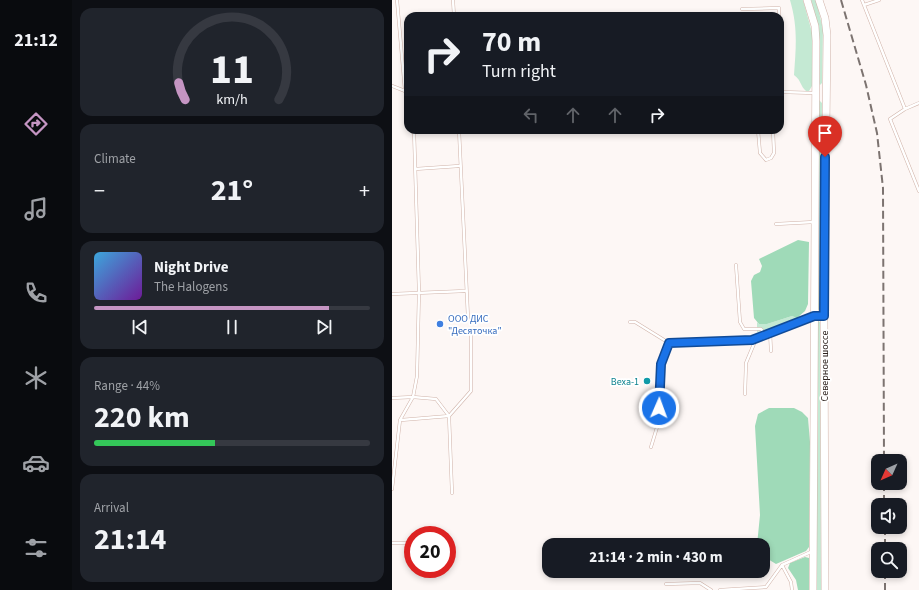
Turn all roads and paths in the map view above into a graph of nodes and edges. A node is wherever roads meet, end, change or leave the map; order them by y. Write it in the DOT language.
graph roads {
  1 [pos="397,0"];
  2 [pos="454,0"];
  3 [pos="807,0"];
  4 [pos="819,0"];
  5 [pos="862,0"];
  6 [pos="878,0"];
  7 [pos="864,5"];
  8 [pos="742,9"];
  9 [pos="454,12"];
  10 [pos="779,12"];
  11 [pos="404,80"];
  12 [pos="392,86"];
  13 [pos="404,91"];
  14 [pos="784,92"];
  15 [pos="815,94"];
  16 [pos="826,94"];
  17 [pos="919,103"];
  18 [pos="905,109"];
  19 [pos="414,134"];
  20 [pos="459,134"];
  21 [pos="758,134"];
  22 [pos="773,134"];
  23 [pos="459,166"];
  24 [pos="415,169"];
  25 [pos="919,191"];
  26 [pos="814,222"];
  27 [pos="776,224"];
  28 [pos="736,265"];
  29 [pos="466,291"];
  30 [pos="419,292"];
  31 [pos="392,294"];
  32 [pos="814,316"];
  33 [pos="824,316"];
  34 [pos="468,318"];
  35 [pos="630,322"];
  36 [pos="770,332"];
  37 [pos="472,333"];
  38 [pos="765,334"];
  39 [pos="756,338"];
  40 [pos="669,343"];
  41 [pos="771,351"];
  42 [pos="745,394"];
  43 [pos="392,398"];
  44 [pos="413,398"];
  45 [pos="449,416"];
  46 [pos="400,420"];
  47 [pos="651,447"];
  48 [pos="392,489"];
  49 [pos="452,493"];
  50 [pos="392,543"];
  51 [pos="404,543"];
  52 [pos="813,550"];
  53 [pos="782,565"];
  54 [pos="666,584"];
  55 [pos="711,590"];
  56 [pos="720,590"];
  57 [pos="792,590"];
  58 [pos="813,590"];
  59 [pos="825,590"];
  1 -- 11 [label="lane"];
  2 -- 9 [label="lane"];
  3 -- 15 [label="main road, Северное шоссе"];
  4 -- 16 [label="main road, Северное шоссе"];
  5 -- 7 [label="lane"];
  6 -- 7 [label="lane"];
  7 -- 18 [label="lane"];
  8 -- 10 [label="lane"];
  12 -- 13 [label="lane"];
  14 -- 15 [label="lane"];
  15 -- 16 [label="main road"];
  15 -- 26 [label="main road, Северное шоссе"];
  16 -- 33 [label="main road, Северное шоссе"];
  17 -- 18 [label="lane"];
  18 -- 25 [label="lane"];
  19 -- 24 [label="lane"];
  20 -- 23 [label="lane"];
  21 -- 22 [label="lane"];
  23 -- 24 [label="lane"];
  23 -- 29 [label="lane"];
  24 -- 30 [label="lane"];
  26 -- 27 [label="lane"];
  26 -- 32 [label="main road, Северное шоссе"];
  28 -- 38 [label="lane"];
  29 -- 30 [label="lane"];
  29 -- 34 [label="lane"];
  30 -- 31 [label="lane"];
  30 -- 44 [label="lane"];
  32 -- 33 [label="main road"];
  32 -- 36 [label="lane"];
  32 -- 52 [label="main road, Северное шоссе"];
  33 -- 59 [label="main road, Северное шоссе"];
  35 -- 40 [label="lane"];
  36 -- 38 [label="lane"];
  36 -- 41 [label="lane"];
  37 -- 45 [label="lane"];
  38 -- 39 [label="lane"];
  39 -- 40 [label="lane"];
  39 -- 42 [label="lane"];
  40 -- 47 [label="lane"];
  43 -- 44 [label="lane"];
  44 -- 45 [label="lane"];
  44 -- 46 [label="lane"];
  45 -- 46 [label="lane"];
  45 -- 49 [label="lane"];
  46 -- 48 [label="lane"];
  50 -- 51 [label="lane"];
  52 -- 53 [label="lane"];
  52 -- 58 [label="main road, Северное шоссе"];
  53 -- 56 [label="lane"];
  53 -- 57 [label="lane"];
  54 -- 55 [label="lane"];
}
